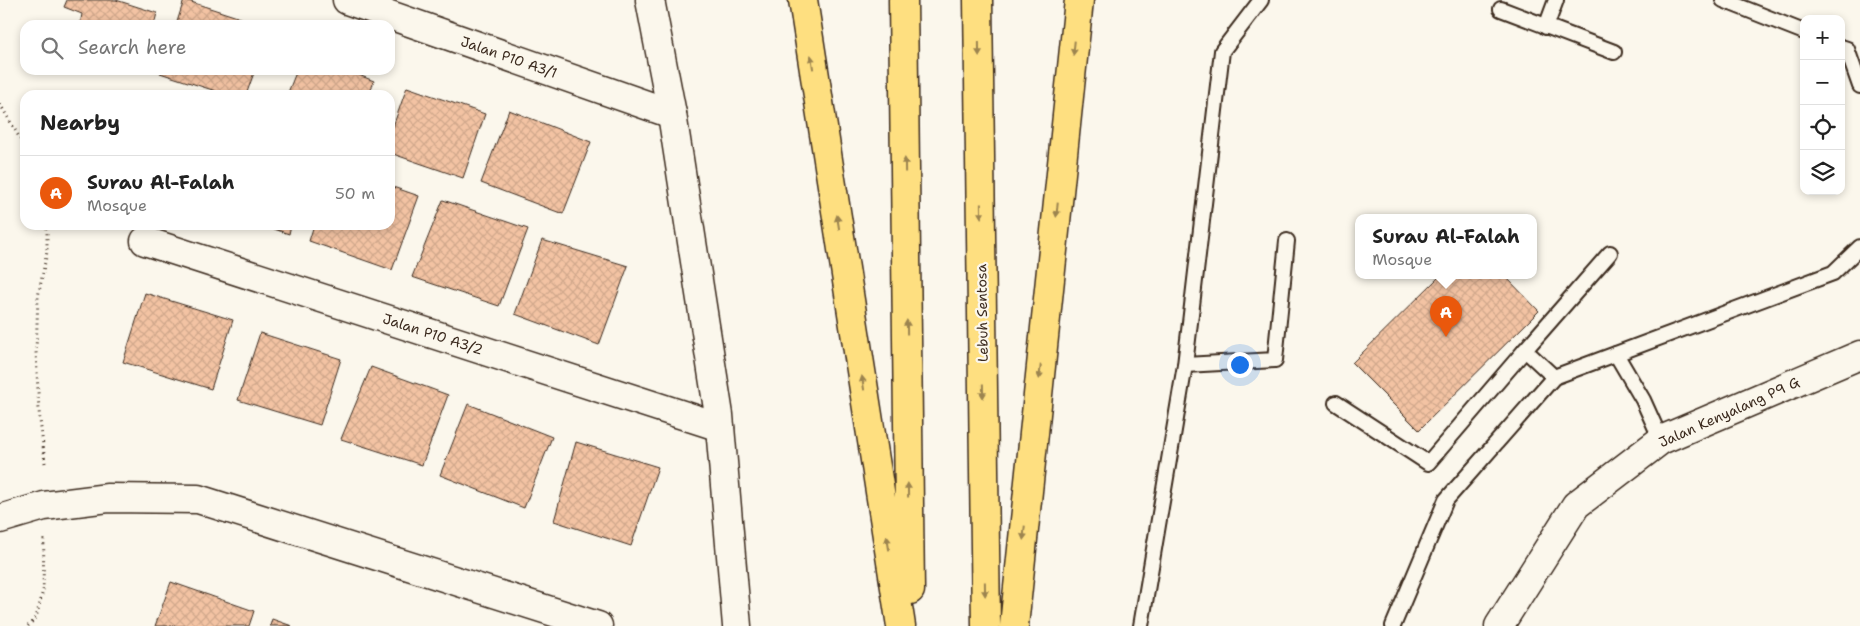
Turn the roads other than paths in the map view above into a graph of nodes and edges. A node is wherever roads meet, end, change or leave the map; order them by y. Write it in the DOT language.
graph roads {
  1 [pos="347,0"];
  2 [pos="650,0"];
  3 [pos="803,0"];
  4 [pos="903,0"];
  5 [pos="978,0"];
  6 [pos="1079,0"];
  7 [pos="1261,0"];
  8 [pos="1556,0"];
  9 [pos="1723,0"];
  10 [pos="1501,10"];
  11 [pos="1546,27"];
  12 [pos="1800,30"];
  13 [pos="1845,48"];
  14 [pos="1614,52"];
  15 [pos="1860,86"];
  16 [pos="672,114"];
  17 [pos="145,241"];
  18 [pos="1287,241"];
  19 [pos="1860,247"];
  20 [pos="1610,253"];
  21 [pos="1525,350"];
  22 [pos="1616,354"];
  23 [pos="1860,355"];
  24 [pos="1185,365"];
  25 [pos="1554,377"];
  26 [pos="1336,403"];
  27 [pos="720,427"];
  28 [pos="1661,440"];
  29 [pos="0,519"];
  30 [pos="598,626"];
  31 [pos="737,626"];
  32 [pos="902,626"];
  33 [pos="910,626"];
  34 [pos="986,626"];
  35 [pos="1014,626"];
  36 [pos="1141,626"];
  37 [pos="1393,626"];
  38 [pos="1499,626"];
  1 -- 16 [label="street, Jalan P10 A3/1"];
  2 -- 16 [label="street"];
  32 -- 3 [label="main road, one-way"];
  33 -- 4 [label="main road, one-way"];
  5 -- 34 [label="main road, Lebuh Sentosa, one-way"];
  6 -- 35 [label="main road, one-way"];
  7 -- 24 [label="lane"];
  8 -- 11 [label="lane"];
  9 -- 12 [label="lane"];
  10 -- 11 [label="lane"];
  11 -- 14 [label="lane"];
  13 -- 15 [label="lane"];
  16 -- 27 [label="street"];
  17 -- 27 [label="street, Jalan P10 A3/2"];
  18 -- 24 [label="lane"];
  19 -- 22 [label="lane"];
  20 -- 21 [label="lane"];
  21 -- 25 [label="lane"];
  21 -- 26 [label="lane"];
  22 -- 25 [label="lane"];
  22 -- 28 [label="lane"];
  23 -- 28 [label="street, Jalan Kenyalang P9 G"];
  24 -- 36 [label="lane"];
  25 -- 37 [label="lane"];
  27 -- 31 [label="street"];
  28 -- 38 [label="street, Jalan Kenyalang P9 G"];
  29 -- 30 [label="street"];
}
